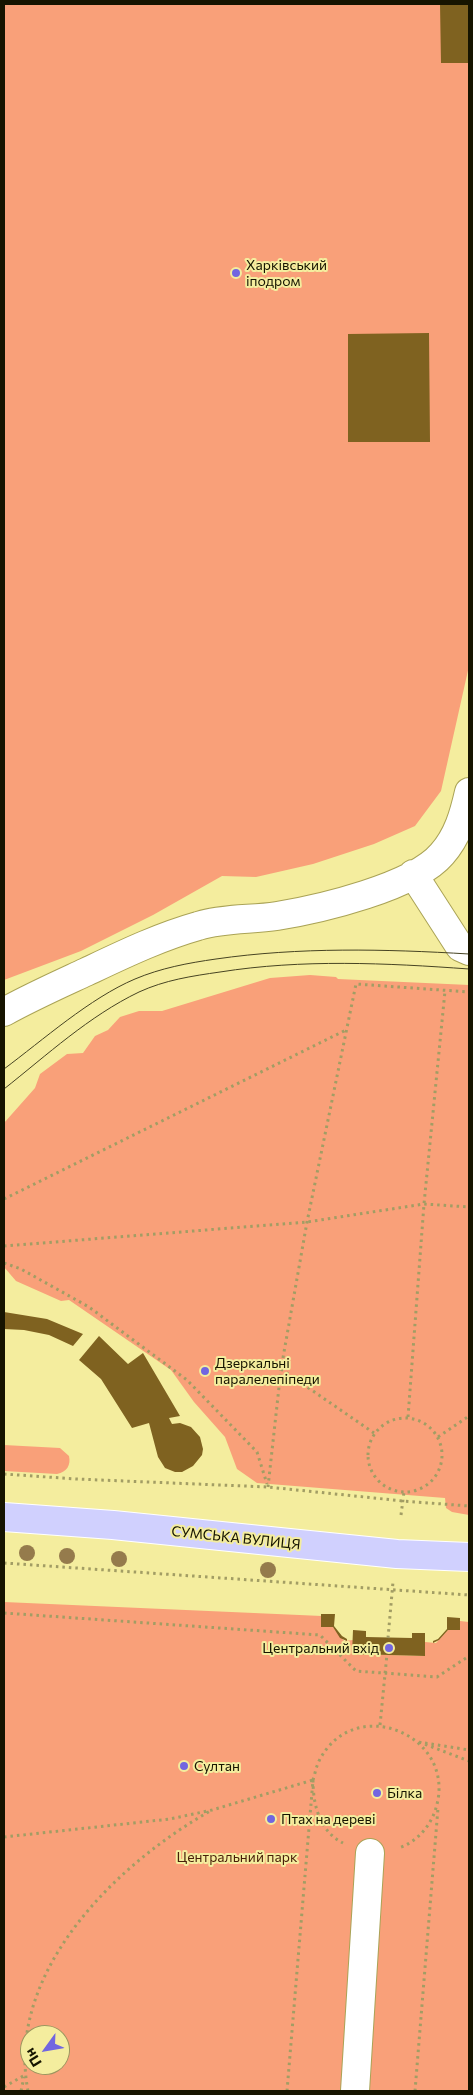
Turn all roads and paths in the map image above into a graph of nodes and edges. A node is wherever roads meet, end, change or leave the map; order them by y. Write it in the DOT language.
graph roads {
  1 [pos="469,792"];
  2 [pos="413,874"];
  3 [pos="469,951"];
  4 [pos="445,991"];
  5 [pos="469,992"];
  6 [pos="4,1012"];
  7 [pos="347,1030"];
  8 [pos="4,1199"];
  9 [pos="424,1204"];
  10 [pos="469,1207"];
  11 [pos="307,1222"];
  12 [pos="4,1246"];
  13 [pos="4,1263"];
  14 [pos="281,1369"];
  15 [pos="469,1416"];
  16 [pos="408,1417"];
  17 [pos="374,1433"];
  18 [pos="438,1437"];
  19 [pos="4,1474"];
  20 [pos="268,1486"];
  21 [pos="404,1492"];
  22 [pos="403,1501"];
  23 [pos="469,1506"];
  24 [pos="401,1515"];
  25 [pos="4,1517"];
  26 [pos="469,1557"];
  27 [pos="4,1563"];
  28 [pos="393,1581"];
  29 [pos="392,1590"];
  30 [pos="469,1595"];
  31 [pos="4,1613"];
  32 [pos="388,1638"];
  33 [pos="387,1654"];
  34 [pos="469,1656"];
  35 [pos="385,1673"];
  36 [pos="380,1726"];
  37 [pos="418,1742"];
  38 [pos="469,1750"];
  39 [pos="469,1761"];
  40 [pos="313,1780"];
  41 [pos="438,1802"];
  42 [pos="212,1810"];
  43 [pos="4,1837"];
  44 [pos="370,1853"];
  45 [pos="28,2025"];
  46 [pos="23,2075"];
  47 [pos="25,2075"];
  48 [pos="25,2075"];
  49 [pos="4,2087"];
  50 [pos="22,2091"];
  51 [pos="28,2091"];
  52 [pos="287,2091"];
  53 [pos="355,2091"];
  54 [pos="415,2091"];
  1 -- 2 [label="street"];
  2 -- 3 [label="street"];
  2 -- 6 [label="street"];
  4 -- 5 [label="path"];
  4 -- 7 [label="path"];
  4 -- 9 [label="path"];
  7 -- 8 [label="path"];
  7 -- 11 [label="path"];
  9 -- 10 [label="path"];
  9 -- 11 [label="path"];
  9 -- 16 [label="path"];
  11 -- 12 [label="path"];
  11 -- 14 [label="path"];
  13 -- 20 [label="path"];
  14 -- 17 [label="path"];
  14 -- 20 [label="path"];
  15 -- 18 [label="path"];
  16 -- 17 [label="path"];
  16 -- 18 [label="path"];
  17 -- 21 [label="path"];
  18 -- 21 [label="path"];
  19 -- 20 [label="path"];
  20 -- 22 [label="path"];
  21 -- 22 [label="path"];
  22 -- 23 [label="path"];
  22 -- 24 [label="path"];
  25 -- 26 [label="main road, СУМСЬКА ВУЛИЦЯ"];
  27 -- 29 [label="path"];
  28 -- 29 [label="path"];
  29 -- 30 [label="path"];
  29 -- 32 [label="path"];
  31 -- 35 [label="path"];
  33 -- 35 [label="path"];
  34 -- 35 [label="path"];
  35 -- 36 [label="path"];
  36 -- 37 [label="path"];
  36 -- 40 [label="path"];
  37 -- 38 [label="path"];
  37 -- 39 [label="path"];
  37 -- 41 [label="path"];
  40 -- 42 [label="path"];
  40 -- 44 [label="path"];
  40 -- 52 [label="path"];
  41 -- 44 [label="path"];
  41 -- 54 [label="path"];
  42 -- 43 [label="path"];
  42 -- 45 [label="path"];
  44 -- 53 [label="street"];
  46 -- 49 [label="path"];
  47 -- 50 [label="path"];
  48 -- 51 [label="path"];
}
